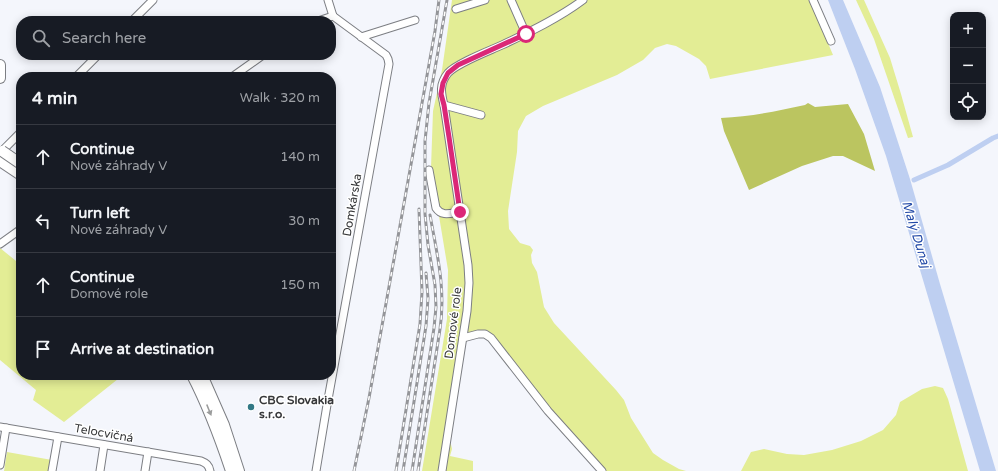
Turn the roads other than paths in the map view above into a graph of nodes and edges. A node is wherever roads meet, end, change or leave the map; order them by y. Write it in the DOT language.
graph roads {
  1 [pos="154,0"];
  2 [pos="328,0"];
  3 [pos="485,0"];
  4 [pos="511,0"];
  5 [pos="583,0"];
  6 [pos="812,0"];
  7 [pos="456,9"];
  8 [pos="137,16"];
  9 [pos="333,16"];
  10 [pos="336,18"];
  11 [pos="415,20"];
  12 [pos="526,34"];
  13 [pos="361,37"];
  14 [pos="831,41"];
  15 [pos="93,60"];
  16 [pos="256,60"];
  17 [pos="0,65"];
  18 [pos="81,72"];
  19 [pos="239,72"];
  20 [pos="0,78"];
  21 [pos="444,105"];
  22 [pos="481,115"];
  23 [pos="16,137"];
  24 [pos="0,152"];
  25 [pos="16,161"];
  26 [pos="16,170"];
  27 [pos="429,170"];
  28 [pos="460,212"];
  29 [pos="16,232"];
  30 [pos="0,244"];
  31 [pos="464,338"];
  32 [pos="336,354"];
  33 [pos="194,380"];
  34 [pos="204,380"];
  35 [pos="331,380"];
  36 [pos="3,427"];
  37 [pos="58,437"];
  38 [pos="104,445"];
  39 [pos="148,452"];
  40 [pos="0,465"];
  41 [pos="52,471"];
  42 [pos="100,471"];
  43 [pos="145,471"];
  44 [pos="210,471"];
  45 [pos="231,471"];
  46 [pos="239,471"];
  47 [pos="316,471"];
  48 [pos="442,471"];
  49 [pos="602,471"];
  1 -- 8 [label="street"];
  2 -- 9 [label="street"];
  3 -- 7 [label="street"];
  4 -- 12 [label="street"];
  5 -- 12 [label="street, Domové role"];
  6 -- 14 [label="street"];
  10 -- 13 [label="street, Domkárska"];
  11 -- 13 [label="street"];
  12 -- 21 [label="street, Domové role"];
  13 -- 32 [label="street, Domkárska"];
  15 -- 18 [label="street"];
  16 -- 19 [label="street"];
  17 -- 20 [label="highway"];
  21 -- 22 [label="street"];
  21 -- 28 [label="street, Domové role"];
  23 -- 24 [label="street"];
  24 -- 25 [label="highway, bridge"];
  24 -- 26 [label="highway"];
  27 -- 28 [label="street"];
  28 -- 31 [label="street, Domové role"];
  29 -- 30 [label="street"];
  31 -- 48 [label="street, Domové role"];
  31 -- 49 [label="street"];
  33 -- 45 [label="highway, one-way"];
  34 -- 46 [label="highway"];
  35 -- 47 [label="street, Domkárska"];
  36 -- 37 [label="street, Telocvičná"];
  36 -- 40 [label="street"];
  37 -- 38 [label="street, Telocvičná"];
  37 -- 41 [label="street"];
  38 -- 39 [label="street, Telocvičná"];
  38 -- 42 [label="street"];
  39 -- 43 [label="street"];
  39 -- 44 [label="street, Telocvičná"];
}
